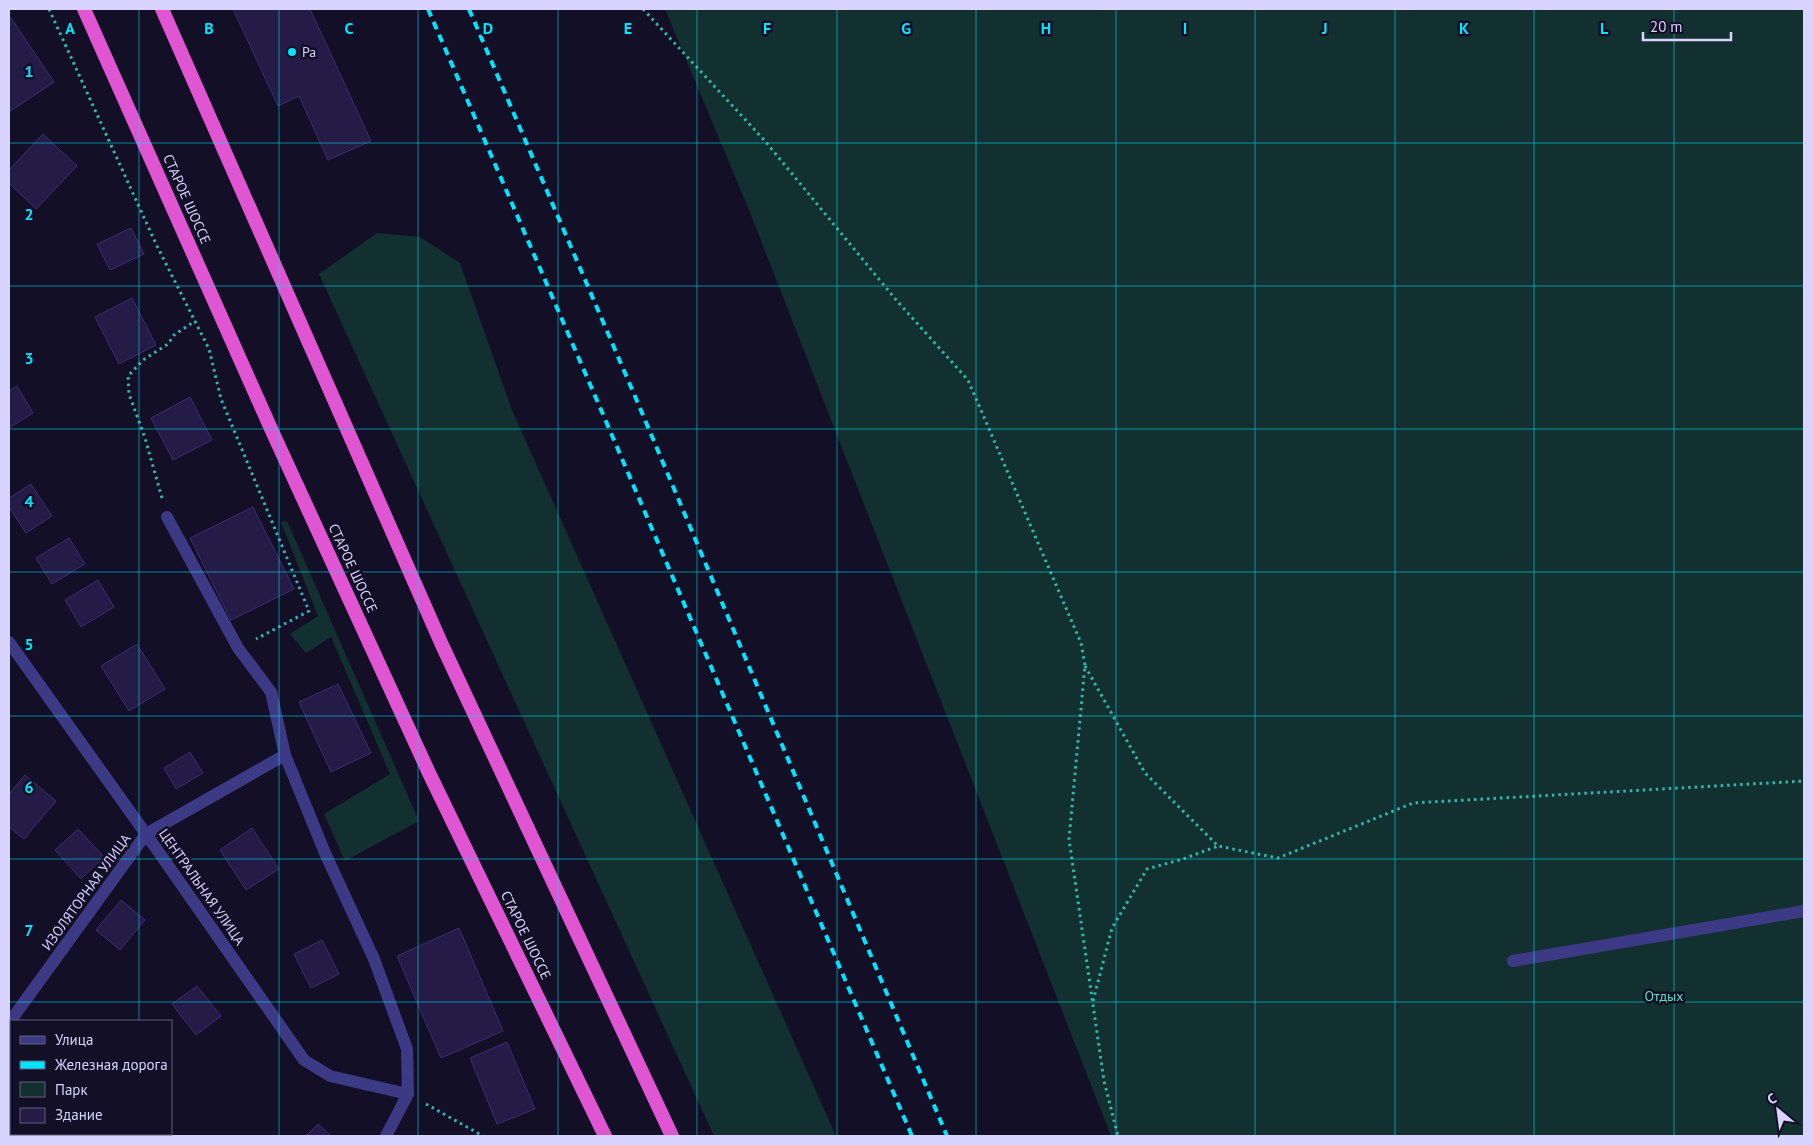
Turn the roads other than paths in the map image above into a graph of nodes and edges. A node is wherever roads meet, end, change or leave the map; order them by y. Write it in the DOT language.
graph roads {
  1 [pos="84,9"];
  2 [pos="162,9"];
  3 [pos="167,517"];
  4 [pos="9,642"];
  5 [pos="285,755"];
  6 [pos="146,834"];
  7 [pos="1804,911"];
  8 [pos="1514,961"];
  9 [pos="11,1020"];
  10 [pos="408,1094"];
  11 [pos="386,1136"];
  12 [pos="605,1136"];
  13 [pos="672,1136"];
  1 -- 12 [label="highway, СТАРОЕ ШОССЕ"];
  2 -- 13 [label="highway"];
  3 -- 5 [label="street"];
  4 -- 6 [label="street, ЦЕНТРАЛЬНАЯ УЛИЦА"];
  5 -- 6 [label="street, ИЗОЛЯТОРНАЯ УЛИЦА"];
  5 -- 10 [label="street"];
  6 -- 9 [label="street, ИЗОЛЯТОРНАЯ УЛИЦА"];
  6 -- 10 [label="street, ЦЕНТРАЛЬНАЯ УЛИЦА"];
  7 -- 8 [label="street"];
  10 -- 11 [label="street"];
}
